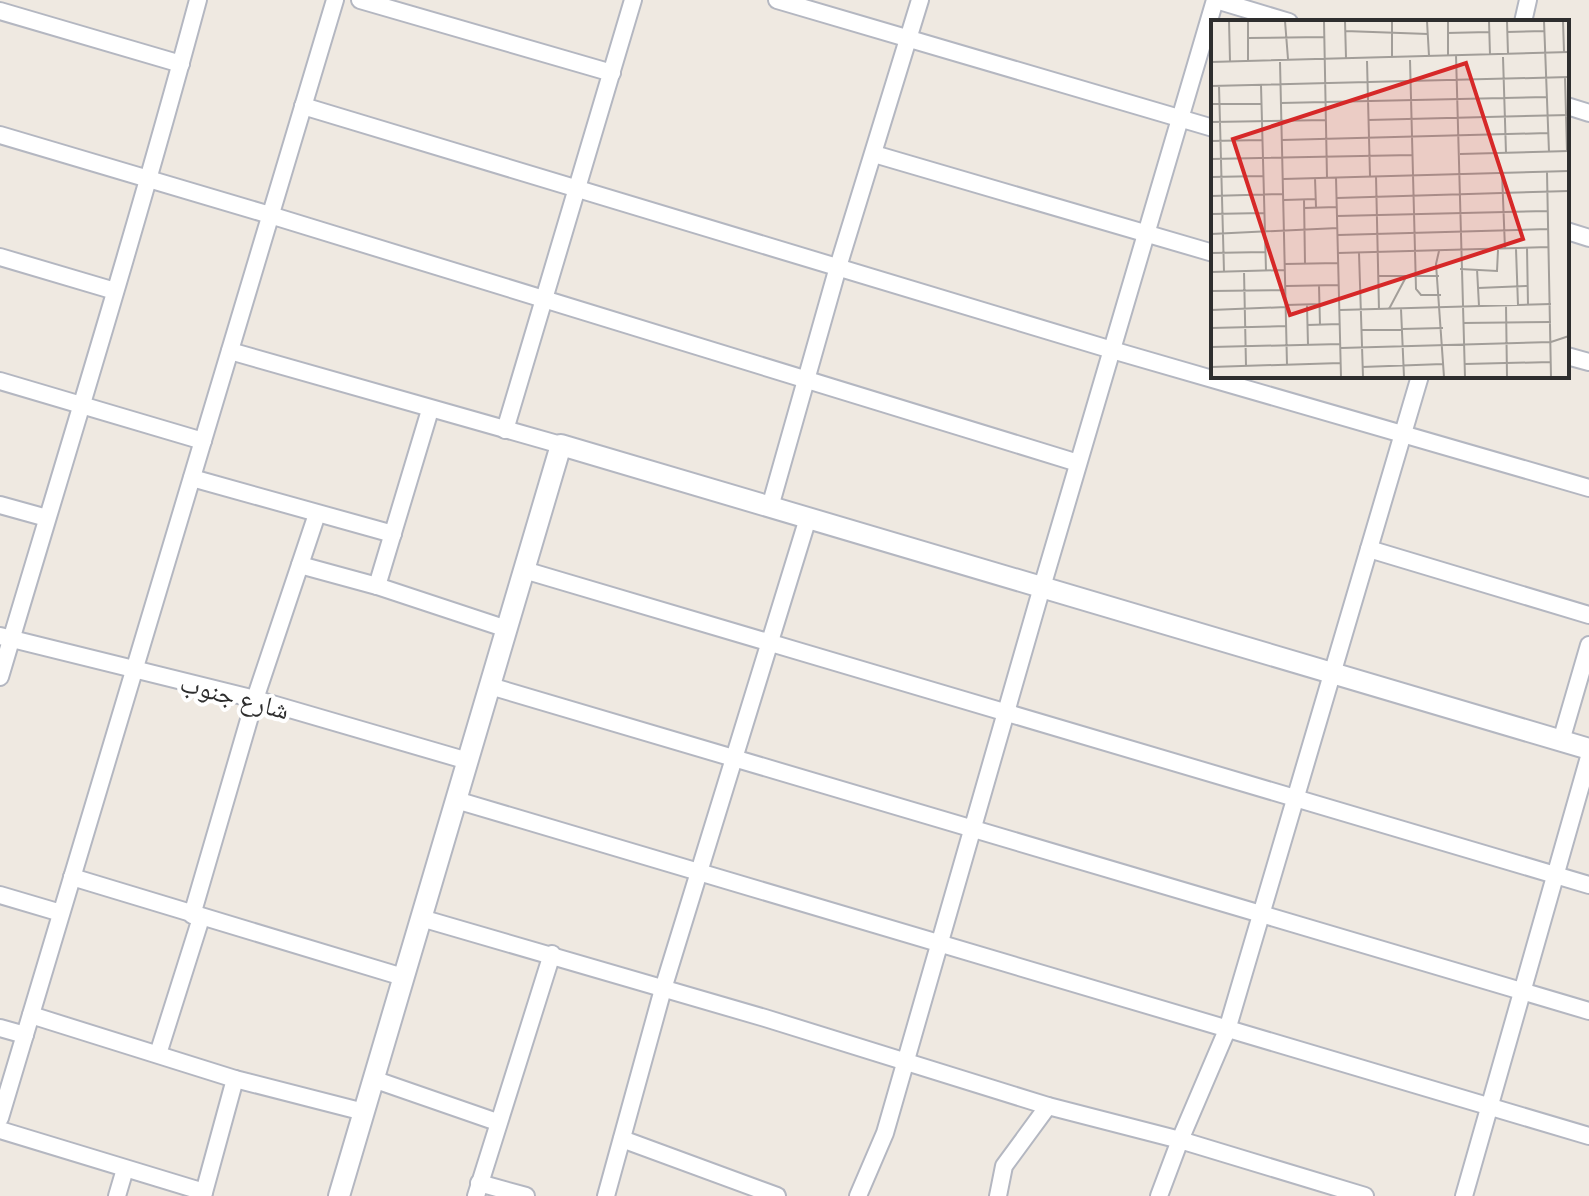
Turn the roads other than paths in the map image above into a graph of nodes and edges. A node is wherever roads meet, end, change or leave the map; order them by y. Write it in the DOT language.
graph roads {
  1 [pos="198,0"];
  2 [pos="335,0"];
  3 [pos="360,0"];
  4 [pos="633,0"];
  5 [pos="777,0"];
  6 [pos="920,0"];
  7 [pos="1216,0"];
  8 [pos="1528,0"];
  9 [pos="0,11"];
  10 [pos="1282,20"];
  11 [pos="1523,20"];
  12 [pos="908,40"];
  13 [pos="181,64"];
  14 [pos="612,73"];
  15 [pos="303,106"];
  16 [pos="1569,107"];
  17 [pos="1589,113"];
  18 [pos="1179,118"];
  19 [pos="1211,127"];
  20 [pos="0,135"];
  21 [pos="874,154"];
  22 [pos="149,179"];
  23 [pos="576,188"];
  24 [pos="270,215"];
  25 [pos="1569,232"];
  26 [pos="1146,234"];
  27 [pos="1589,238"];
  28 [pos="1211,252"];
  29 [pos="0,257"];
  30 [pos="838,267"];
  31 [pos="115,291"];
  32 [pos="543,299"];
  33 [pos="1112,350"];
  34 [pos="230,351"];
  35 [pos="1569,357"];
  36 [pos="1589,362"];
  37 [pos="1419,378"];
  38 [pos="806,380"];
  39 [pos="0,381"];
  40 [pos="80,404"];
  41 [pos="430,410"];
  42 [pos="505,430"];
  43 [pos="1402,435"];
  44 [pos="203,441"];
  45 [pos="561,445"];
  46 [pos="1078,463"];
  47 [pos="192,478"];
  48 [pos="1589,488"];
  49 [pos="0,505"];
  50 [pos="770,507"];
  51 [pos="317,514"];
  52 [pos="47,518"];
  53 [pos="808,518"];
  54 [pos="393,534"];
  55 [pos="1369,549"];
  56 [pos="300,565"];
  57 [pos="524,570"];
  58 [pos="377,586"];
  59 [pos="1042,587"];
  60 [pos="1589,615"];
  61 [pos="507,629"];
  62 [pos="6,638"];
  63 [pos="769,642"];
  64 [pos="1589,645"];
  65 [pos="134,669"];
  66 [pos="1331,673"];
  67 [pos="0,677"];
  68 [pos="490,686"];
  69 [pos="255,699"];
  70 [pos="1007,711"];
  71 [pos="1561,741"];
  72 [pos="1589,749"];
  73 [pos="1589,757"];
  74 [pos="735,759"];
  75 [pos="468,761"];
  76 [pos="1295,798"];
  77 [pos="456,800"];
  78 [pos="974,827"];
  79 [pos="700,871"];
  80 [pos="1555,875"];
  81 [pos="72,877"];
  82 [pos="1589,885"];
  83 [pos="0,895"];
  84 [pos="61,913"];
  85 [pos="1261,915"];
  86 [pos="196,916"];
  87 [pos="421,918"];
  88 [pos="941,943"];
  89 [pos="552,954"];
  90 [pos="403,977"];
  91 [pos="663,989"];
  92 [pos="1521,990"];
  93 [pos="1589,1011"];
  94 [pos="31,1015"];
  95 [pos="0,1028"];
  96 [pos="1227,1030"];
  97 [pos="25,1035"];
  98 [pos="158,1054"];
  99 [pos="905,1063"];
  100 [pos="235,1079"];
  101 [pos="373,1079"];
  102 [pos="1048,1106"];
  103 [pos="1489,1107"];
  104 [pos="364,1112"];
  105 [pos="0,1118"];
  106 [pos="497,1122"];
  107 [pos="0,1130"];
  108 [pos="1589,1136"];
  109 [pos="622,1139"];
  110 [pos="1180,1140"];
  111 [pos="125,1169"];
  112 [pos="477,1190"];
  113 [pos="204,1194"];
  114 [pos="117,1196"];
  115 [pos="339,1196"];
  116 [pos="526,1196"];
  117 [pos="606,1196"];
  118 [pos="777,1196"];
  119 [pos="858,1196"];
  120 [pos="998,1196"];
  121 [pos="1159,1196"];
  122 [pos="1365,1196"];
  123 [pos="1464,1196"];
  1 -- 13 [label="street"];
  2 -- 15 [label="street"];
  3 -- 14 [label="street"];
  4 -- 14 [label="street"];
  5 -- 12 [label="street"];
  6 -- 12 [label="street"];
  7 -- 10 [label="street"];
  7 -- 18 [label="street"];
  8 -- 11 [label="street"];
  9 -- 13 [label="street"];
  12 -- 18 [label="street"];
  12 -- 21 [label="street"];
  13 -- 22 [label="street"];
  14 -- 23 [label="street"];
  15 -- 23 [label="street"];
  15 -- 24 [label="street"];
  16 -- 17 [label="street"];
  18 -- 19 [label="street"];
  18 -- 26 [label="street"];
  20 -- 22 [label="street"];
  21 -- 26 [label="street"];
  21 -- 30 [label="street"];
  22 -- 24 [label="street"];
  22 -- 31 [label="street"];
  23 -- 30 [label="street"];
  23 -- 32 [label="street"];
  24 -- 32 [label="street"];
  24 -- 34 [label="street"];
  25 -- 27 [label="street"];
  26 -- 28 [label="street"];
  26 -- 33 [label="street"];
  29 -- 31 [label="street"];
  30 -- 33 [label="street"];
  30 -- 38 [label="street"];
  31 -- 40 [label="street"];
  32 -- 38 [label="street"];
  32 -- 42 [label="street"];
  33 -- 43 [label="street"];
  33 -- 46 [label="street"];
  34 -- 41 [label="street"];
  34 -- 44 [label="street"];
  35 -- 36 [label="street"];
  37 -- 43 [label="street"];
  38 -- 46 [label="street"];
  38 -- 50 [label="street"];
  39 -- 40 [label="street"];
  40 -- 44 [label="street"];
  40 -- 52 [label="street"];
  41 -- 42 [label="street"];
  41 -- 54 [label="street"];
  42 -- 45 [label="street"];
  43 -- 48 [label="street"];
  43 -- 55 [label="street"];
  44 -- 47 [label="street"];
  45 -- 50 [label="street"];
  45 -- 57 [label="street"];
  46 -- 59 [label="street"];
  47 -- 51 [label="street"];
  47 -- 65 [label="street"];
  49 -- 52 [label="street"];
  50 -- 53 [label="street"];
  51 -- 54 [label="street"];
  51 -- 56 [label="street"];
  52 -- 62 [label="street"];
  53 -- 59 [label="street"];
  53 -- 63 [label="street"];
  54 -- 58 [label="street"];
  55 -- 60 [label="street"];
  55 -- 66 [label="street"];
  56 -- 58 [label="street"];
  56 -- 69 [label="street"];
  57 -- 61 [label="street"];
  57 -- 63 [label="street"];
  58 -- 61 [label="street"];
  59 -- 66 [label="street"];
  59 -- 70 [label="street"];
  61 -- 68 [label="street"];
  62 -- 65 [label="street, شارع جنوب"];
  62 -- 67 [label="street"];
  63 -- 70 [label="street"];
  63 -- 74 [label="street"];
  64 -- 71 [label="street"];
  65 -- 69 [label="street, شارع جنوب"];
  65 -- 81 [label="street"];
  66 -- 71 [label="street"];
  66 -- 76 [label="street"];
  68 -- 74 [label="street"];
  68 -- 75 [label="street"];
  69 -- 75 [label="street, شارع جنوب"];
  69 -- 86 [label="street"];
  70 -- 76 [label="street"];
  70 -- 78 [label="street"];
  71 -- 72 [label="street"];
  73 -- 80 [label="street"];
  74 -- 78 [label="street"];
  74 -- 79 [label="street"];
  75 -- 77 [label="street"];
  76 -- 80 [label="street"];
  76 -- 85 [label="street"];
  77 -- 79 [label="street"];
  77 -- 87 [label="street"];
  78 -- 85 [label="street"];
  78 -- 88 [label="street"];
  79 -- 88 [label="street"];
  79 -- 91 [label="street"];
  80 -- 82 [label="street"];
  80 -- 92 [label="street"];
  81 -- 84 [label="street"];
  81 -- 86 [label="street"];
  83 -- 84 [label="street"];
  84 -- 94 [label="street"];
  85 -- 92 [label="street"];
  85 -- 96 [label="street"];
  86 -- 90 [label="street"];
  86 -- 98 [label="street"];
  87 -- 89 [label="street"];
  87 -- 90 [label="street"];
  88 -- 96 [label="street"];
  88 -- 99 [label="street"];
  89 -- 91 [label="street"];
  89 -- 106 [label="street"];
  90 -- 101 [label="street"];
  91 -- 99 [label="street"];
  91 -- 109 [label="street"];
  92 -- 93 [label="street"];
  92 -- 103 [label="street"];
  94 -- 97 [label="street"];
  94 -- 98 [label="street"];
  95 -- 97 [label="street"];
  96 -- 103 [label="street"];
  96 -- 110 [label="street"];
  97 -- 105 [label="street"];
  98 -- 100 [label="street"];
  99 -- 102 [label="street"];
  99 -- 119 [label="street"];
  100 -- 104 [label="street"];
  100 -- 113 [label="street"];
  101 -- 104 [label="street"];
  101 -- 106 [label="street"];
  102 -- 110 [label="street"];
  102 -- 120 [label="street"];
  103 -- 108 [label="street"];
  103 -- 123 [label="street"];
  104 -- 115 [label="street"];
  106 -- 112 [label="street"];
  107 -- 111 [label="street"];
  109 -- 117 [label="street"];
  109 -- 118 [label="street"];
  110 -- 121 [label="street"];
  110 -- 122 [label="street"];
  111 -- 113 [label="street"];
  111 -- 114 [label="street"];
  112 -- 116 [label="street"];
}
